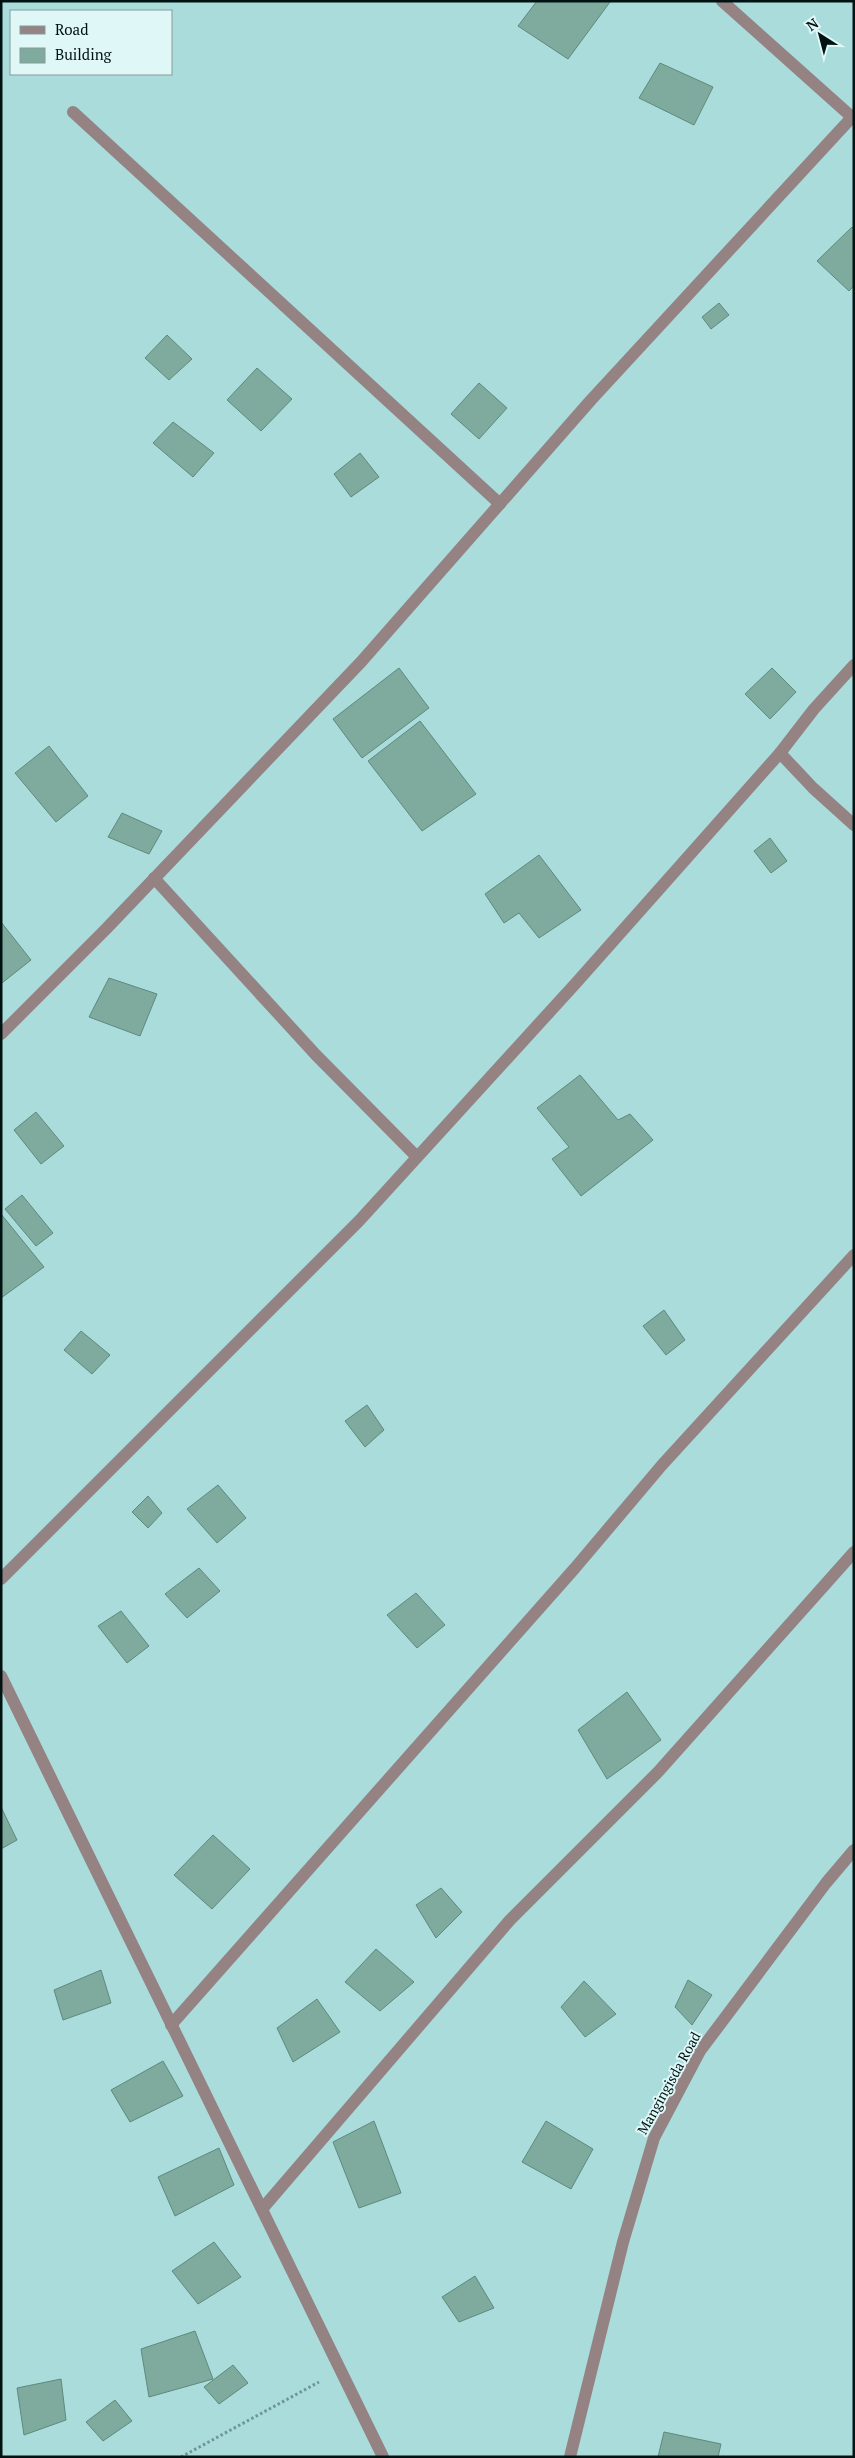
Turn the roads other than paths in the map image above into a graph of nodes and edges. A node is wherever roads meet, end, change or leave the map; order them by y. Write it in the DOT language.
graph roads {
  1 [pos="722,1"];
  2 [pos="74,112"];
  3 [pos="853,117"];
  4 [pos="500,504"];
  5 [pos="854,664"];
  6 [pos="780,752"];
  7 [pos="854,825"];
  8 [pos="154,878"];
  9 [pos="1,1034"];
  10 [pos="417,1157"];
  11 [pos="854,1255"];
  12 [pos="854,1552"];
  13 [pos="1,1579"];
  14 [pos="1,1676"];
  15 [pos="854,1850"];
  16 [pos="170,2025"];
  17 [pos="263,2208"];
  18 [pos="383,2457"];
  19 [pos="570,2457"];
  1 -- 3 [label="street"];
  2 -- 4 [label="street"];
  3 -- 4 [label="street"];
  4 -- 8 [label="street"];
  5 -- 6 [label="street"];
  6 -- 7 [label="street"];
  6 -- 10 [label="street"];
  8 -- 9 [label="street"];
  8 -- 10 [label="street"];
  10 -- 13 [label="street"];
  11 -- 16 [label="street"];
  12 -- 17 [label="street"];
  14 -- 16 [label="street"];
  15 -- 19 [label="street, Mangingisda Road"];
  16 -- 17 [label="street"];
  17 -- 18 [label="street"];
}
